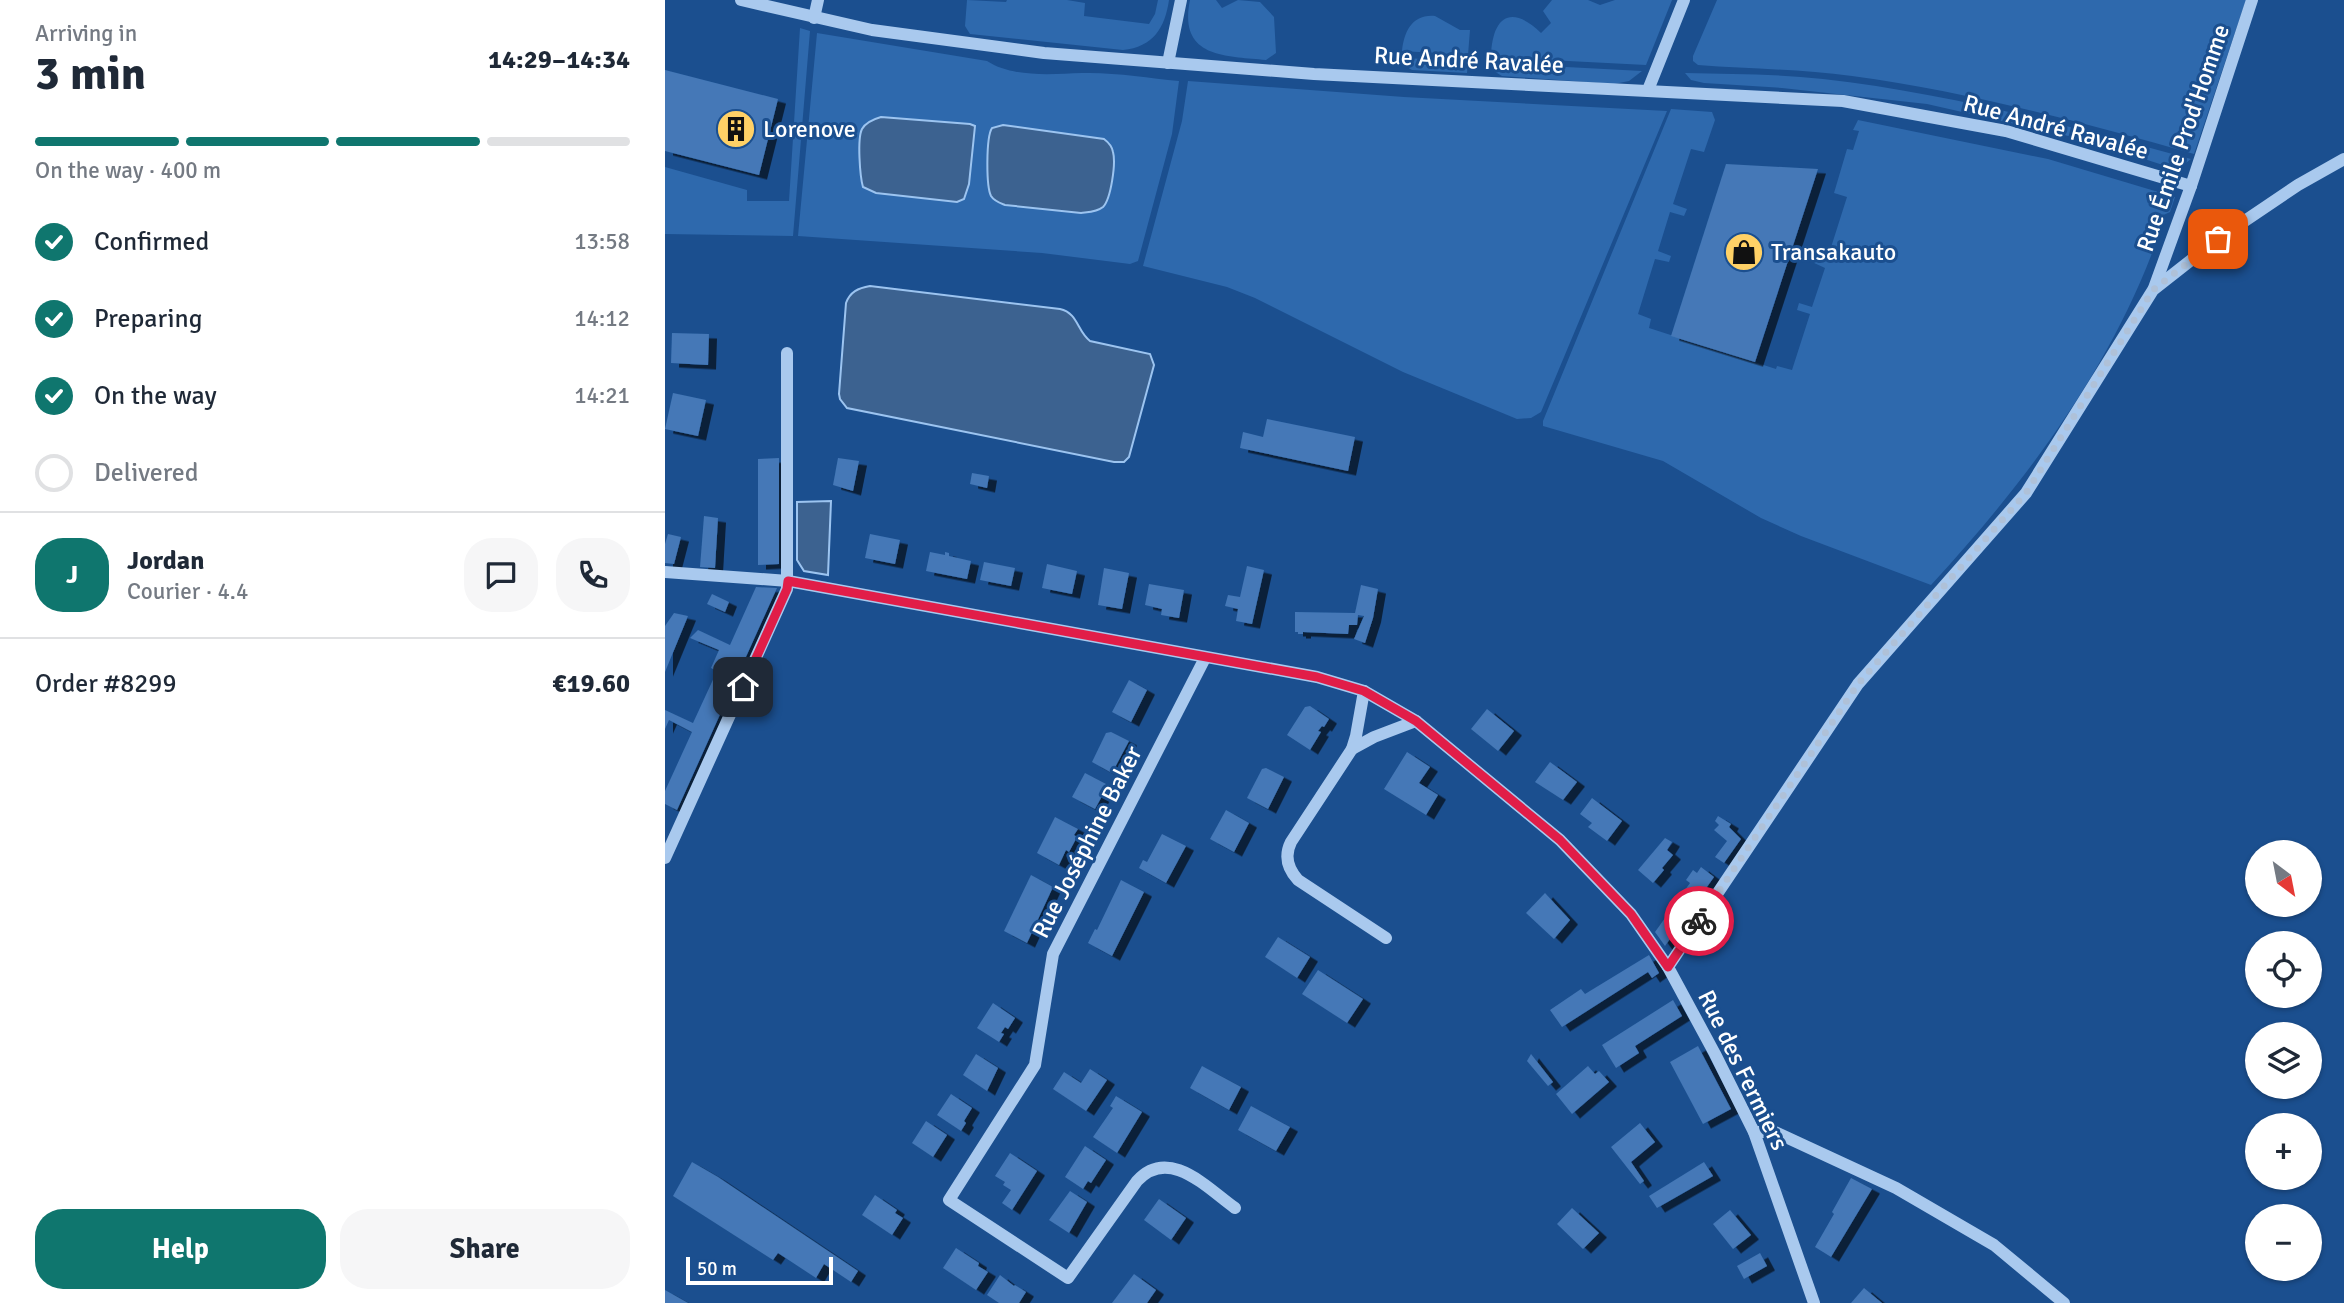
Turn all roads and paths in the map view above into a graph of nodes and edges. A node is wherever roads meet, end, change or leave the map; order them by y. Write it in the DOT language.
graph roads {
  1 [pos="740,0"];
  2 [pos="818,0"];
  3 [pos="1181,0"];
  4 [pos="1684,0"];
  5 [pos="2252,0"];
  6 [pos="814,18"];
  7 [pos="1168,63"];
  8 [pos="1648,90"];
  9 [pos="2344,159"];
  10 [pos="2191,186"];
  11 [pos="2153,290"];
  12 [pos="787,353"];
  13 [pos="665,572"];
  14 [pos="788,581"];
  15 [pos="1205,658"];
  16 [pos="1364,691"];
  17 [pos="1416,721"];
  18 [pos="1352,749"];
  19 [pos="665,858"];
  20 [pos="1386,938"];
  21 [pos="1668,967"];
  22 [pos="1754,1132"];
  23 [pos="1235,1208"];
  24 [pos="1814,1303"];
  25 [pos="2064,1303"];
  1 -- 6 [label="street, Rue André Ravalée"];
  2 -- 6 [label="street"];
  3 -- 7 [label="street"];
  4 -- 8 [label="street"];
  5 -- 10 [label="street, Rue Émile Prod'Homme"];
  6 -- 7 [label="street, Rue André Ravalée"];
  7 -- 8 [label="street, Rue André Ravalée"];
  8 -- 10 [label="street, Rue André Ravalée"];
  9 -- 11 [label="street"];
  10 -- 11 [label="street, Rue Émile Prod'Homme"];
  11 -- 21 [label="street"];
  12 -- 14 [label="street"];
  13 -- 14 [label="street, Rue des Fermiers"];
  14 -- 15 [label="street, Rue des Fermiers"];
  14 -- 19 [label="street"];
  15 -- 16 [label="street, Rue des Fermiers"];
  15 -- 23 [label="street, Rue Joséphine Baker"];
  16 -- 17 [label="street, Rue des Fermiers"];
  16 -- 18 [label="street"];
  17 -- 18 [label="street"];
  17 -- 21 [label="street, Rue des Fermiers"];
  18 -- 20 [label="street"];
  21 -- 22 [label="street, Rue des Fermiers"];
  22 -- 24 [label="street, Rue des Fermiers"];
  22 -- 25 [label="street"];
}
